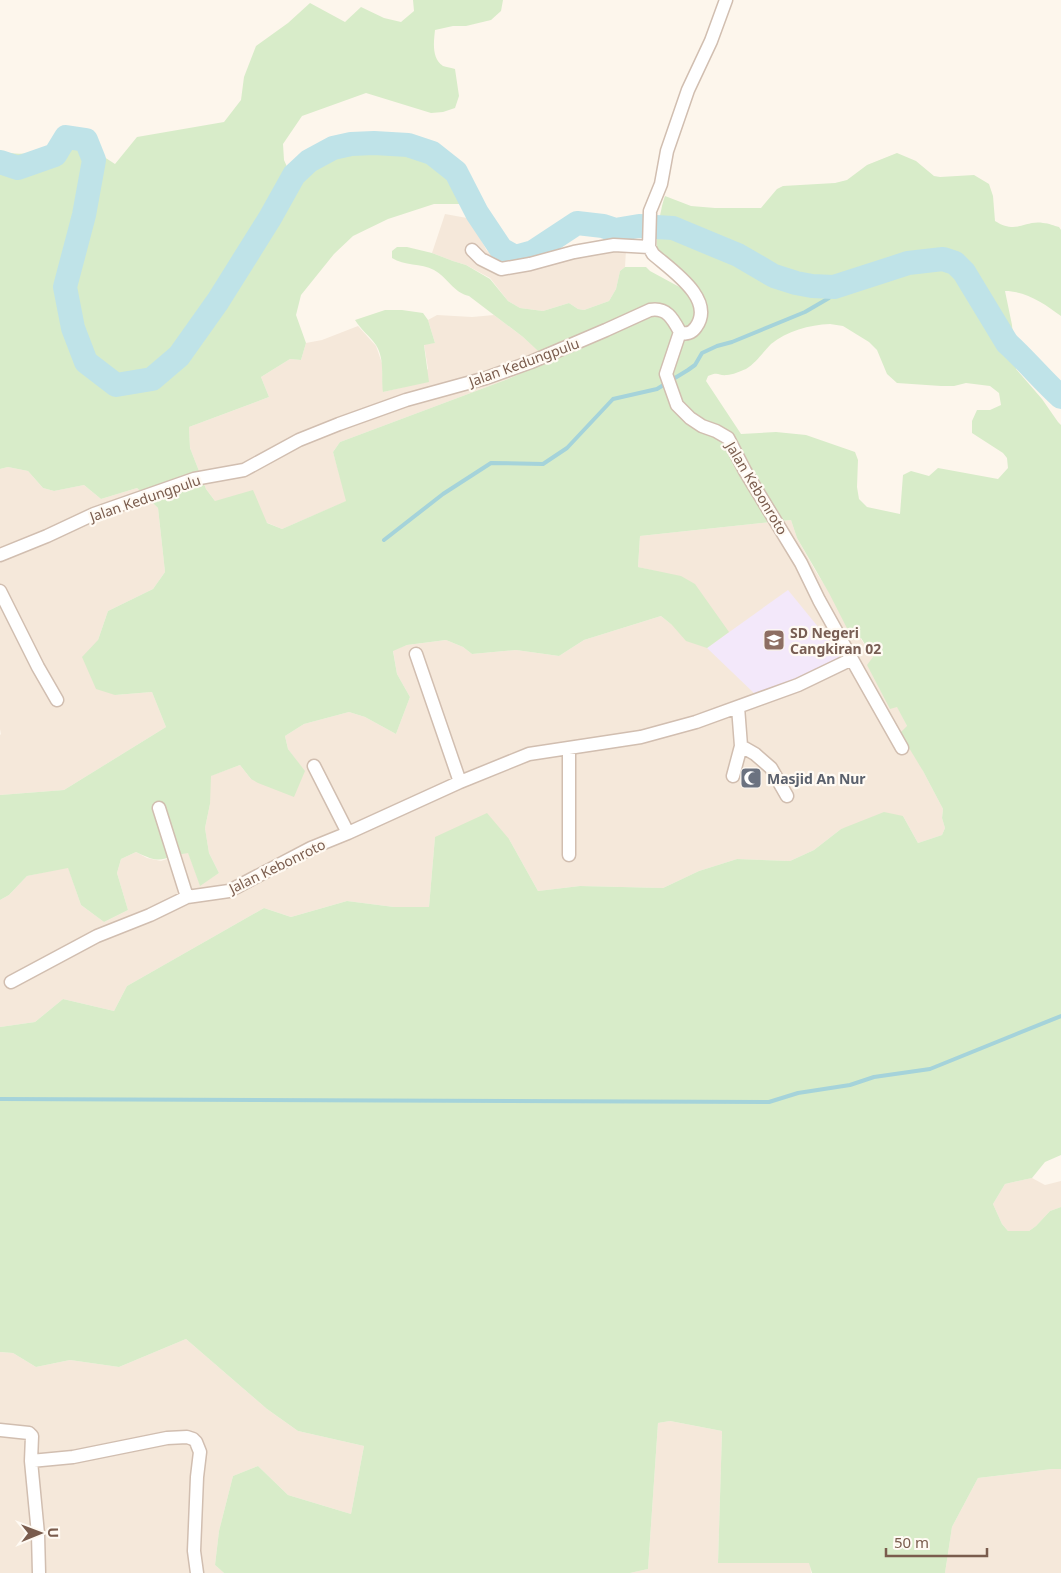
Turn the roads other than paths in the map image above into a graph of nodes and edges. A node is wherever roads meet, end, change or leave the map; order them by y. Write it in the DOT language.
graph roads {
  1 [pos="726,0"];
  2 [pos="648,243"];
  3 [pos="472,250"];
  4 [pos="680,332"];
  5 [pos="0,555"];
  6 [pos="0,591"];
  7 [pos="416,654"];
  8 [pos="852,659"];
  9 [pos="58,700"];
  10 [pos="738,707"];
  11 [pos="741,746"];
  12 [pos="902,748"];
  13 [pos="568,749"];
  14 [pos="314,766"];
  15 [pos="733,776"];
  16 [pos="460,782"];
  17 [pos="787,796"];
  18 [pos="159,808"];
  19 [pos="348,833"];
  20 [pos="569,855"];
  21 [pos="187,897"];
  22 [pos="11,982"];
  23 [pos="0,1430"];
  24 [pos="31,1461"];
  25 [pos="39,1573"];
  26 [pos="196,1573"];
  1 -- 2 [label="street"];
  2 -- 3 [label="street"];
  2 -- 4 [label="street"];
  4 -- 5 [label="street, Jalan Kedungpulu"];
  4 -- 8 [label="street, Jalan Kebonroto"];
  6 -- 9 [label="street"];
  7 -- 16 [label="street"];
  8 -- 10 [label="street, Jalan Kebonroto"];
  8 -- 12 [label="street, Jalan Kebonroto"];
  10 -- 11 [label="street"];
  10 -- 13 [label="street, Jalan Kebonroto"];
  11 -- 15 [label="street"];
  11 -- 17 [label="street"];
  13 -- 16 [label="street, Jalan Kebonroto"];
  13 -- 20 [label="street"];
  14 -- 19 [label="street"];
  16 -- 19 [label="street, Jalan Kebonroto"];
  18 -- 21 [label="street"];
  19 -- 21 [label="street, Jalan Kebonroto"];
  21 -- 22 [label="street, Jalan Kebonroto"];
  23 -- 24 [label="street"];
  24 -- 25 [label="street"];
  24 -- 26 [label="street"];
}
